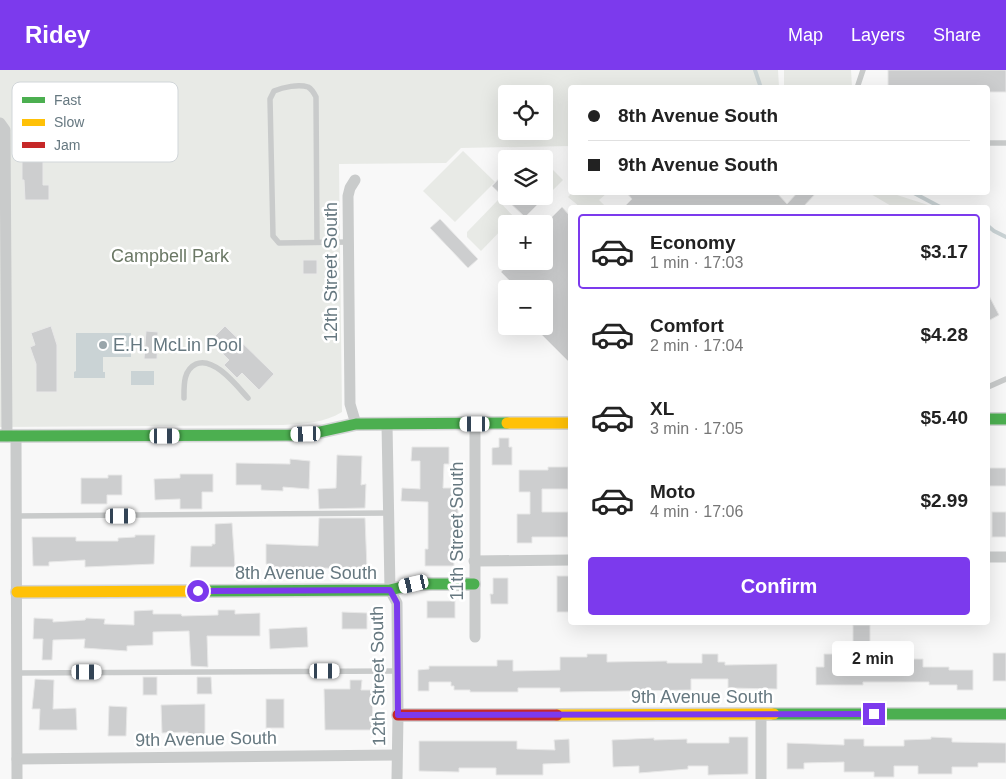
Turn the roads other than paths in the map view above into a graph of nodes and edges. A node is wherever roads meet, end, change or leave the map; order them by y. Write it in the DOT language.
graph roads {
  1 [pos="863,70"];
  2 [pos="859,85"];
  3 [pos="0,123"];
  4 [pos="990,143"];
  5 [pos="1006,143"];
  6 [pos="355,180"];
  7 [pos="317,242"];
  8 [pos="348,242"];
  9 [pos="3,251"];
  10 [pos="3,311"];
  11 [pos="1006,379"];
  12 [pos="990,386"];
  13 [pos="184,398"];
  14 [pos="248,398"];
  15 [pos="990,419"];
  16 [pos="1006,419"];
  17 [pos="568,423"];
  18 [pos="356,424"];
  19 [pos="387,424"];
  20 [pos="475,424"];
  21 [pos="7,436"];
  22 [pos="389,513"];
  23 [pos="16,516"];
  24 [pos="990,557"];
  25 [pos="1006,557"];
  26 [pos="568,560"];
  27 [pos="474,561"];
  28 [pos="474,584"];
  29 [pos="390,590"];
  30 [pos="17,592"];
  31 [pos="475,637"];
  32 [pos="398,670"];
  33 [pos="17,673"];
  34 [pos="761,714"];
  35 [pos="1006,714"];
  36 [pos="398,715"];
  37 [pos="396,755"];
  38 [pos="17,759"];
  39 [pos="17,779"];
  40 [pos="397,779"];
  41 [pos="761,779"];
  1 -- 2 [label="lane"];
  3 -- 9 [label="street"];
  4 -- 5 [label="lane"];
  6 -- 8 [label="street, 12th Street South"];
  7 -- 7 [label="lane"];
  7 -- 8 [label="lane"];
  8 -- 18 [label="street, 12th Street South"];
  9 -- 10 [label="street"];
  10 -- 21 [label="street"];
  11 -- 12 [label="lane"];
  13 -- 14 [label="lane"];
  15 -- 16 [label="street"];
  17 -- 20 [label="street"];
  18 -- 19 [label="street"];
  18 -- 21 [label="street"];
  19 -- 20 [label="street"];
  19 -- 22 [label="street, 12th Street South"];
  20 -- 27 [label="street, 11th Street South"];
  21 -- 23 [label="street"];
  22 -- 23 [label="lane"];
  22 -- 29 [label="street, 12th Street South"];
  23 -- 30 [label="street"];
  24 -- 25 [label="street"];
  26 -- 27 [label="street"];
  27 -- 28 [label="street, 11th Street South"];
  28 -- 29 [label="street, 8th Avenue South"];
  28 -- 31 [label="street, 11th Street South"];
  29 -- 30 [label="street, 8th Avenue South"];
  29 -- 32 [label="street, 12th Street South"];
  30 -- 33 [label="street"];
  32 -- 33 [label="lane"];
  32 -- 36 [label="street, 12th Street South"];
  33 -- 38 [label="street"];
  34 -- 35 [label="street, 9th Avenue South"];
  34 -- 36 [label="street, 9th Avenue South"];
  34 -- 41 [label="street"];
  36 -- 37 [label="street, 12th Street South"];
  37 -- 38 [label="street, 9th Avenue South"];
  37 -- 40 [label="street, 12th Street South"];
  38 -- 39 [label="street"];
}
